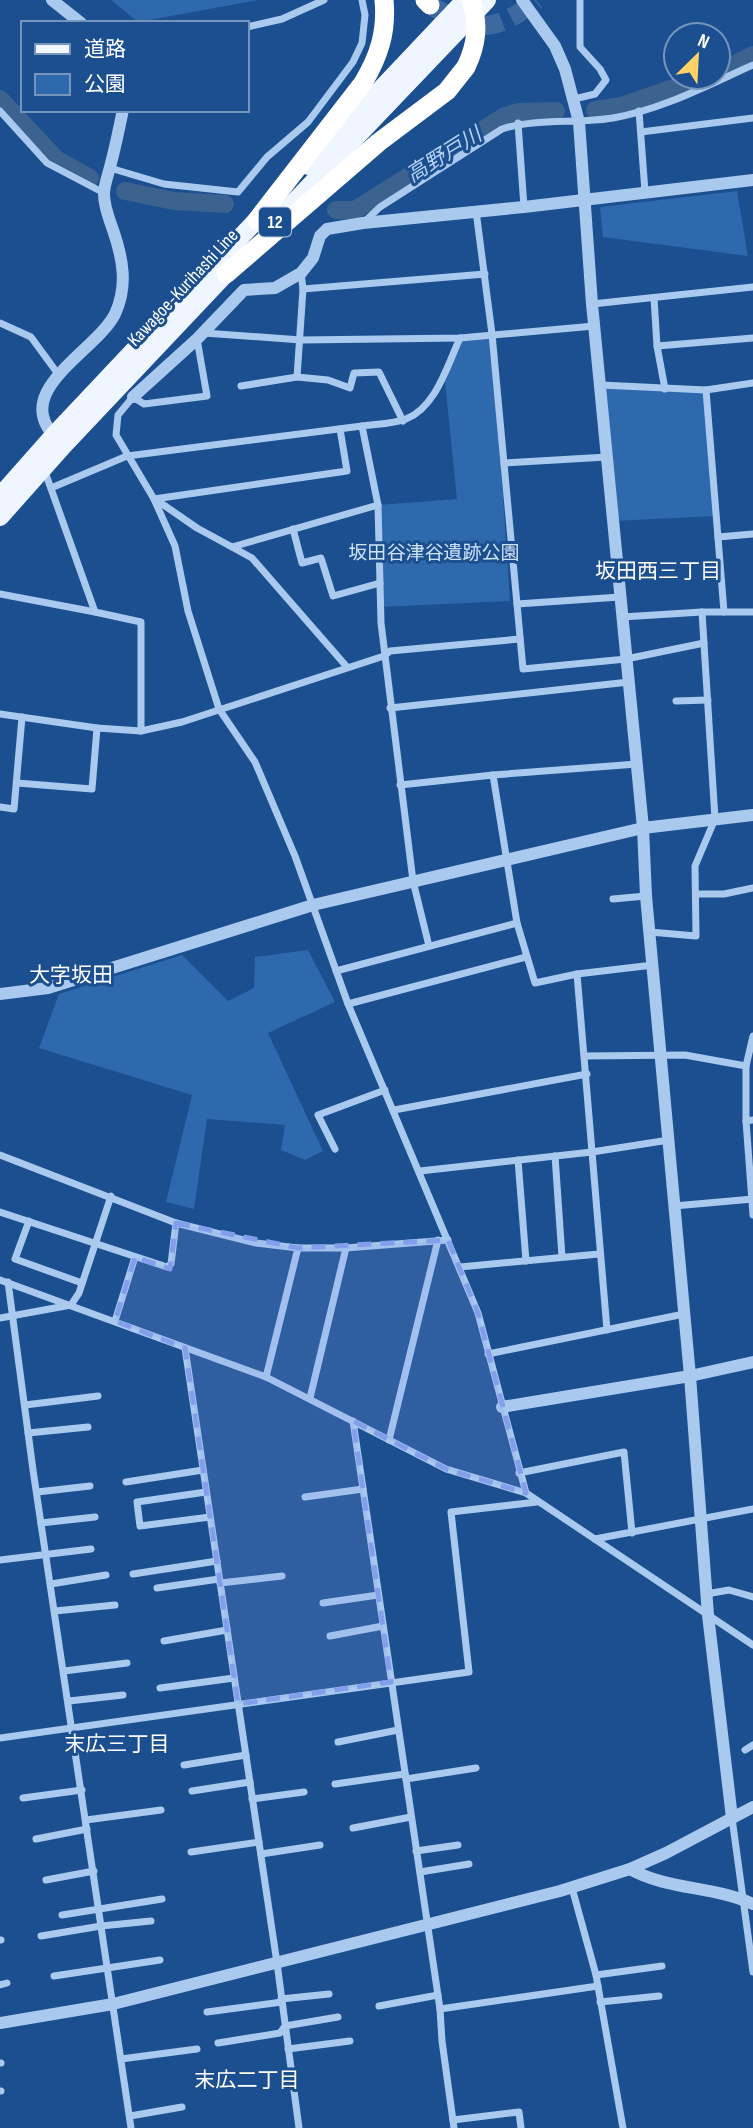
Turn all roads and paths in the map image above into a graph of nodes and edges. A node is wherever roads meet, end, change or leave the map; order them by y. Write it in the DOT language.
graph roads {
  1 [pos="52,0"];
  2 [pos="324,0"];
  3 [pos="362,0"];
  4 [pos="384,0"];
  5 [pos="465,0"];
  6 [pos="471,0"];
  7 [pos="487,0"];
  8 [pos="522,0"];
  9 [pos="579,0"];
  10 [pos="78,21"];
  11 [pos="248,27"];
  12 [pos="753,65"];
  13 [pos="574,99"];
  14 [pos="0,111"];
  15 [pos="639,111"];
  16 [pos="124,112"];
  17 [pos="753,118"];
  18 [pos="579,122"];
  19 [pos="518,124"];
  20 [pos="641,132"];
  21 [pos="110,168"];
  22 [pos="753,180"];
  23 [pos="104,192"];
  24 [pos="645,192"];
  25 [pos="584,199"];
  26 [pos="524,207"];
  27 [pos="476,211"];
  28 [pos="257,220"];
  29 [pos="363,223"];
  30 [pos="301,273"];
  31 [pos="226,274"];
  32 [pos="485,275"];
  33 [pos="753,287"];
  34 [pos="303,289"];
  35 [pos="654,298"];
  36 [pos="592,304"];
  37 [pos="0,323"];
  38 [pos="594,326"];
  39 [pos="492,334"];
  40 [pos="200,336"];
  41 [pos="460,338"];
  42 [pos="753,338"];
  43 [pos="301,340"];
  44 [pos="657,346"];
  45 [pos="58,374"];
  46 [pos="297,377"];
  47 [pos="753,383"];
  48 [pos="241,386"];
  49 [pos="601,386"];
  50 [pos="665,389"];
  51 [pos="706,390"];
  52 [pos="133,397"];
  53 [pos="403,421"];
  54 [pos="362,426"];
  55 [pos="341,429"];
  56 [pos="59,440"];
  57 [pos="127,456"];
  58 [pos="607,457"];
  59 [pos="504,463"];
  60 [pos="43,468"];
  61 [pos="51,488"];
  62 [pos="0,496"];
  63 [pos="154,499"];
  64 [pos="378,505"];
  65 [pos="0,517"];
  66 [pos="293,529"];
  67 [pos="753,534"];
  68 [pos="718,537"];
  69 [pos="232,547"];
  70 [pos="380,583"];
  71 [pos="0,594"];
  72 [pos="621,597"];
  73 [pos="517,604"];
  74 [pos="96,612"];
  75 [pos="702,612"];
  76 [pos="724,612"];
  77 [pos="753,612"];
  78 [pos="622,617"];
  79 [pos="520,639"];
  80 [pos="704,643"];
  81 [pos="384,656"];
  82 [pos="626,659"];
  83 [pos="347,667"];
  84 [pos="629,682"];
  85 [pos="708,700"];
  86 [pos="676,701"];
  87 [pos="390,708"];
  88 [pos="219,709"];
  89 [pos="0,714"];
  90 [pos="22,717"];
  91 [pos="97,728"];
  92 [pos="141,731"];
  93 [pos="637,764"];
  94 [pos="493,775"];
  95 [pos="17,783"];
  96 [pos="400,785"];
  97 [pos="0,807"];
  98 [pos="753,814"];
  99 [pos="715,819"];
  100 [pos="643,828"];
  101 [pos="506,860"];
  102 [pos="413,881"];
  103 [pos="753,888"];
  104 [pos="696,894"];
  105 [pos="646,897"];
  106 [pos="613,900"];
  107 [pos="313,905"];
  108 [pos="517,923"];
  109 [pos="650,932"];
  110 [pos="429,946"];
  111 [pos="526,957"];
  112 [pos="653,965"];
  113 [pos="336,971"];
  114 [pos="577,974"];
  115 [pos="0,994"];
  116 [pos="348,1004"];
  117 [pos="753,1036"];
  118 [pos="660,1055"];
  119 [pos="585,1056"];
  120 [pos="746,1066"];
  121 [pos="586,1074"];
  122 [pos="385,1090"];
  123 [pos="394,1110"];
  124 [pos="750,1120"];
  125 [pos="669,1140"];
  126 [pos="335,1149"];
  127 [pos="592,1152"];
  128 [pos="0,1155"];
  129 [pos="555,1156"];
  130 [pos="517,1160"];
  131 [pos="420,1171"];
  132 [pos="111,1196"];
  133 [pos="752,1199"];
  134 [pos="673,1206"];
  135 [pos="0,1212"];
  136 [pos="753,1215"];
  137 [pos="29,1221"];
  138 [pos="176,1223"];
  139 [pos="438,1240"];
  140 [pos="448,1240"];
  141 [pos="95,1243"];
  142 [pos="298,1248"];
  143 [pos="346,1248"];
  144 [pos="599,1254"];
  145 [pos="135,1257"];
  146 [pos="562,1257"];
  147 [pos="526,1261"];
  148 [pos="460,1267"];
  149 [pos="4,1281"];
  150 [pos="82,1283"];
  151 [pos="71,1305"];
  152 [pos="684,1314"];
  153 [pos="12,1316"];
  154 [pos="0,1318"];
  155 [pos="115,1321"];
  156 [pos="607,1330"];
  157 [pos="185,1348"];
  158 [pos="488,1354"];
  159 [pos="753,1362"];
  160 [pos="690,1376"];
  161 [pos="266,1377"];
  162 [pos="98,1396"];
  163 [pos="310,1398"];
  164 [pos="25,1405"];
  165 [pos="502,1407"];
  166 [pos="353,1421"];
  167 [pos="88,1427"];
  168 [pos="28,1433"];
  169 [pos="389,1440"];
  170 [pos="203,1470"];
  171 [pos="519,1473"];
  172 [pos="126,1482"];
  173 [pos="90,1486"];
  174 [pos="363,1489"];
  175 [pos="37,1492"];
  176 [pos="206,1492"];
  177 [pos="526,1493"];
  178 [pos="305,1497"];
  179 [pos="537,1502"];
  180 [pos="753,1509"];
  181 [pos="95,1517"];
  182 [pos="210,1517"];
  183 [pos="699,1519"];
  184 [pos="41,1523"];
  185 [pos="632,1533"];
  186 [pos="594,1539"];
  187 [pos="91,1549"];
  188 [pos="46,1554"];
  189 [pos="0,1560"];
  190 [pos="217,1560"];
  191 [pos="133,1574"];
  192 [pos="106,1575"];
  193 [pos="282,1576"];
  194 [pos="220,1581"];
  195 [pos="51,1584"];
  196 [pos="157,1588"];
  197 [pos="706,1594"];
  198 [pos="378,1595"];
  199 [pos="753,1597"];
  200 [pos="323,1603"];
  201 [pos="115,1605"];
  202 [pos="55,1611"];
  203 [pos="708,1615"];
  204 [pos="383,1626"];
  205 [pos="227,1630"];
  206 [pos="330,1636"];
  207 [pos="164,1641"];
  208 [pos="753,1645"];
  209 [pos="128,1663"];
  210 [pos="64,1671"];
  211 [pos="234,1678"];
  212 [pos="391,1682"];
  213 [pos="160,1688"];
  214 [pos="123,1695"];
  215 [pos="69,1701"];
  216 [pos="238,1704"];
  217 [pos="73,1727"];
  218 [pos="398,1730"];
  219 [pos="0,1738"];
  220 [pos="338,1742"];
  221 [pos="753,1745"];
  222 [pos="745,1750"];
  223 [pos="246,1755"];
  224 [pos="184,1765"];
  225 [pos="476,1768"];
  226 [pos="405,1777"];
  227 [pos="250,1782"];
  228 [pos="335,1784"];
  229 [pos="82,1790"];
  230 [pos="192,1791"];
  231 [pos="304,1792"];
  232 [pos="23,1798"];
  233 [pos="252,1799"];
  234 [pos="753,1807"];
  235 [pos="161,1810"];
  236 [pos="411,1817"];
  237 [pos="732,1818"];
  238 [pos="87,1824"];
  239 [pos="353,1828"];
  240 [pos="36,1839"];
  241 [pos="259,1842"];
  242 [pos="320,1845"];
  243 [pos="458,1845"];
  244 [pos="416,1851"];
  245 [pos="191,1852"];
  246 [pos="261,1854"];
  247 [pos="469,1864"];
  248 [pos="630,1869"];
  249 [pos="94,1871"];
  250 [pos="419,1872"];
  251 [pos="46,1880"];
  252 [pos="572,1888"];
  253 [pos="162,1899"];
  254 [pos="747,1901"];
  255 [pos="99,1908"];
  256 [pos="62,1915"];
  257 [pos="151,1921"];
  258 [pos="427,1925"];
  259 [pos="101,1926"];
  260 [pos="41,1936"];
  261 [pos="160,1960"];
  262 [pos="277,1963"];
  263 [pos="662,1966"];
  264 [pos="108,1969"];
  265 [pos="753,1972"];
  266 [pos="596,1975"];
  267 [pos="54,1976"];
  268 [pos="597,1986"];
  269 [pos="329,1994"];
  270 [pos="438,1995"];
  271 [pos="659,1996"];
  272 [pos="282,2001"];
  273 [pos="600,2002"];
  274 [pos="113,2004"];
  275 [pos="379,2006"];
  276 [pos="440,2009"];
  277 [pos="207,2012"];
  278 [pos="338,2017"];
  279 [pos="0,2023"];
  280 [pos="285,2026"];
  281 [pos="350,2041"];
  282 [pos="218,2043"];
  283 [pos="197,2049"];
  284 [pos="288,2049"];
  285 [pos="121,2059"];
  286 [pos="182,2107"];
  287 [pos="130,2116"];
  288 [pos="453,2124"];
  289 [pos="131,2128"];
  290 [pos="299,2128"];
  291 [pos="521,2128"];
  292 [pos="623,2128"];
  1 -- 10 [label="street"];
  2 -- 11 [label="street"];
  3 -- 21 [label="street"];
  4 -- 28 [label="highway"];
  5 -- 28 [label="main road, Kawagoe-Kurihashi Line / 12"];
  6 -- 31 [label="highway, bridge"];
  7 -- 31 [label="main road, Kawagoe-Kurihashi Line / 12"];
  8 -- 13 [label="street"];
  9 -- 13 [label="street"];
  12 -- 15 [label="street"];
  13 -- 18 [label="street"];
  14 -- 23 [label="street"];
  15 -- 18 [label="street"];
  15 -- 20 [label="street"];
  16 -- 21 [label="street"];
  17 -- 20 [label="street"];
  18 -- 19 [label="street"];
  18 -- 25 [label="street"];
  19 -- 26 [label="street"];
  19 -- 29 [label="street"];
  20 -- 24 [label="street"];
  21 -- 23 [label="street"];
  22 -- 24 [label="street"];
  23 -- 45 [label="street"];
  24 -- 25 [label="street"];
  25 -- 26 [label="street"];
  25 -- 36 [label="street"];
  26 -- 27 [label="street"];
  27 -- 29 [label="street"];
  27 -- 32 [label="street"];
  28 -- 56 [label="main road, Kawagoe-Kurihashi Line / 12"];
  29 -- 30 [label="street"];
  30 -- 34 [label="street"];
  30 -- 40 [label="street"];
  31 -- 56 [label="main road, Kawagoe-Kurihashi Line / 12"];
  32 -- 34 [label="street"];
  32 -- 39 [label="street"];
  33 -- 35 [label="street"];
  34 -- 43 [label="street"];
  35 -- 36 [label="street"];
  35 -- 44 [label="street"];
  36 -- 38 [label="street"];
  37 -- 45 [label="street"];
  38 -- 39 [label="street"];
  38 -- 49 [label="street"];
  39 -- 41 [label="street"];
  39 -- 59 [label="street"];
  40 -- 43 [label="street"];
  40 -- 52 [label="street"];
  40 -- 52 [label="street"];
  41 -- 43 [label="street"];
  41 -- 53 [label="street"];
  42 -- 44 [label="street"];
  43 -- 46 [label="street"];
  44 -- 50 [label="street"];
  45 -- 56 [label="street"];
  46 -- 48 [label="street"];
  46 -- 53 [label="street"];
  47 -- 51 [label="street"];
  49 -- 50 [label="street"];
  49 -- 58 [label="street"];
  50 -- 51 [label="street"];
  51 -- 68 [label="street"];
  52 -- 57 [label="street"];
  53 -- 54 [label="street"];
  54 -- 55 [label="street"];
  54 -- 64 [label="street"];
  55 -- 57 [label="street"];
  55 -- 63 [label="street"];
  56 -- 60 [label="main road, Kawagoe-Kurihashi Line / 12"];
  56 -- 62 [label="main road, Kawagoe-Kurihashi Line / 12"];
  57 -- 61 [label="street"];
  57 -- 63 [label="street"];
  58 -- 59 [label="street"];
  58 -- 72 [label="street"];
  59 -- 73 [label="street"];
  60 -- 61 [label="street"];
  60 -- 65 [label="main road, Kawagoe-Kurihashi Line / 12"];
  61 -- 74 [label="street"];
  63 -- 69 [label="street"];
  63 -- 88 [label="street"];
  64 -- 66 [label="street"];
  64 -- 70 [label="street"];
  66 -- 69 [label="street"];
  66 -- 70 [label="street"];
  67 -- 68 [label="street"];
  68 -- 76 [label="street"];
  69 -- 83 [label="street"];
  70 -- 81 [label="street"];
  71 -- 74 [label="street"];
  72 -- 73 [label="street"];
  72 -- 78 [label="street"];
  73 -- 79 [label="street"];
  74 -- 92 [label="street"];
  75 -- 76 [label="street"];
  75 -- 78 [label="street"];
  75 -- 80 [label="street"];
  76 -- 77 [label="street"];
  78 -- 82 [label="street"];
  79 -- 81 [label="street"];
  79 -- 82 [label="street"];
  80 -- 82 [label="street"];
  80 -- 85 [label="street"];
  81 -- 83 [label="street"];
  81 -- 87 [label="street"];
  82 -- 84 [label="street"];
  83 -- 88 [label="street"];
  84 -- 87 [label="street"];
  84 -- 93 [label="street"];
  85 -- 86 [label="street"];
  85 -- 99 [label="street"];
  87 -- 96 [label="street"];
  88 -- 92 [label="street"];
  88 -- 107 [label="street"];
  89 -- 90 [label="street"];
  90 -- 91 [label="street"];
  90 -- 95 [label="street"];
  91 -- 92 [label="street"];
  91 -- 95 [label="street"];
  93 -- 94 [label="street"];
  93 -- 100 [label="street"];
  94 -- 96 [label="street"];
  94 -- 101 [label="street"];
  95 -- 97 [label="street"];
  96 -- 102 [label="street"];
  98 -- 99 [label="street"];
  99 -- 100 [label="street"];
  99 -- 104 [label="street"];
  100 -- 101 [label="street"];
  100 -- 105 [label="street"];
  101 -- 102 [label="street"];
  101 -- 108 [label="street"];
  102 -- 107 [label="street"];
  102 -- 110 [label="street"];
  103 -- 104 [label="street"];
  104 -- 109 [label="street"];
  105 -- 106 [label="street"];
  105 -- 109 [label="street"];
  107 -- 113 [label="street"];
  107 -- 115 [label="street"];
  108 -- 110 [label="street"];
  108 -- 111 [label="street"];
  109 -- 112 [label="street"];
  110 -- 113 [label="street"];
  111 -- 114 [label="street"];
  111 -- 116 [label="street"];
  112 -- 114 [label="street"];
  112 -- 118 [label="street"];
  113 -- 116 [label="street"];
  114 -- 119 [label="street"];
  116 -- 122 [label="street"];
  117 -- 120 [label="street"];
  118 -- 119 [label="street"];
  118 -- 120 [label="street"];
  118 -- 125 [label="street"];
  119 -- 121 [label="street"];
  120 -- 124 [label="street"];
  121 -- 123 [label="street"];
  121 -- 127 [label="street"];
  122 -- 123 [label="street"];
  122 -- 126 [label="street"];
  123 -- 131 [label="street"];
  124 -- 133 [label="street"];
  125 -- 127 [label="street"];
  125 -- 134 [label="street"];
  127 -- 129 [label="street"];
  127 -- 144 [label="street"];
  128 -- 132 [label="street"];
  129 -- 130 [label="street"];
  129 -- 146 [label="street"];
  130 -- 131 [label="street"];
  130 -- 147 [label="street"];
  131 -- 140 [label="street"];
  132 -- 138 [label="street"];
  132 -- 141 [label="street"];
  133 -- 134 [label="street"];
  133 -- 136 [label="street"];
  134 -- 152 [label="street"];
  135 -- 137 [label="street"];
  137 -- 141 [label="street"];
  137 -- 150 [label="street"];
  138 -- 142 [label="street"];
  138 -- 145 [label="street"];
  139 -- 140 [label="street"];
  139 -- 143 [label="street"];
  139 -- 169 [label="street"];
  140 -- 148 [label="street"];
  141 -- 145 [label="street"];
  141 -- 150 [label="street"];
  142 -- 143 [label="street"];
  142 -- 161 [label="street"];
  143 -- 163 [label="street"];
  144 -- 146 [label="street"];
  144 -- 156 [label="street"];
  145 -- 155 [label="street"];
  146 -- 147 [label="street"];
  147 -- 148 [label="street"];
  148 -- 158 [label="street"];
  149 -- 151 [label="street"];
  149 -- 153 [label="street"];
  150 -- 151 [label="street"];
  151 -- 153 [label="street"];
  151 -- 155 [label="street"];
  152 -- 156 [label="street"];
  152 -- 160 [label="street"];
  153 -- 154 [label="street"];
  153 -- 164 [label="street"];
  155 -- 157 [label="street"];
  156 -- 158 [label="street"];
  157 -- 161 [label="street"];
  157 -- 170 [label="street"];
  158 -- 165 [label="street"];
  159 -- 160 [label="street"];
  160 -- 165 [label="street"];
  160 -- 183 [label="street"];
  161 -- 163 [label="street"];
  162 -- 164 [label="street"];
  163 -- 166 [label="street"];
  164 -- 168 [label="street"];
  165 -- 171 [label="street"];
  166 -- 169 [label="street"];
  166 -- 174 [label="street"];
  167 -- 168 [label="street"];
  168 -- 175 [label="street"];
  169 -- 177 [label="street"];
  170 -- 172 [label="street"];
  170 -- 176 [label="street"];
  171 -- 177 [label="street"];
  171 -- 185 [label="street"];
  173 -- 175 [label="street"];
  174 -- 178 [label="street"];
  174 -- 198 [label="street"];
  175 -- 184 [label="street"];
  176 -- 182 [label="street"];
  176 -- 182 [label="street"];
  177 -- 179 [label="street"];
  179 -- 186 [label="street"];
  179 -- 212 [label="street"];
  180 -- 183 [label="street"];
  181 -- 184 [label="street"];
  182 -- 190 [label="street"];
  183 -- 185 [label="street"];
  183 -- 197 [label="street"];
  184 -- 188 [label="street"];
  185 -- 186 [label="street"];
  186 -- 203 [label="street"];
  187 -- 188 [label="street"];
  188 -- 189 [label="street"];
  188 -- 195 [label="street"];
  190 -- 191 [label="street"];
  190 -- 194 [label="street"];
  192 -- 195 [label="street"];
  193 -- 194 [label="street"];
  194 -- 196 [label="street"];
  194 -- 205 [label="street"];
  195 -- 202 [label="street"];
  197 -- 199 [label="street"];
  197 -- 203 [label="street"];
  198 -- 200 [label="street"];
  198 -- 204 [label="street"];
  201 -- 202 [label="street"];
  202 -- 210 [label="street"];
  203 -- 208 [label="street"];
  203 -- 237 [label="street"];
  204 -- 206 [label="street"];
  204 -- 212 [label="street"];
  205 -- 207 [label="street"];
  205 -- 211 [label="street"];
  209 -- 210 [label="street"];
  210 -- 215 [label="street"];
  211 -- 213 [label="street"];
  211 -- 216 [label="street"];
  212 -- 216 [label="street"];
  212 -- 218 [label="street"];
  214 -- 215 [label="street"];
  215 -- 217 [label="street"];
  216 -- 217 [label="street"];
  216 -- 223 [label="street"];
  217 -- 219 [label="street"];
  217 -- 229 [label="street"];
  218 -- 220 [label="street"];
  218 -- 226 [label="street"];
  221 -- 222 [label="street"];
  223 -- 224 [label="street"];
  223 -- 227 [label="street"];
  225 -- 226 [label="street"];
  226 -- 228 [label="street"];
  226 -- 236 [label="street"];
  227 -- 230 [label="street"];
  227 -- 233 [label="street"];
  229 -- 232 [label="street"];
  229 -- 238 [label="street"];
  231 -- 233 [label="street"];
  233 -- 241 [label="street"];
  234 -- 237 [label="street"];
  235 -- 238 [label="street"];
  236 -- 239 [label="street"];
  236 -- 244 [label="street"];
  237 -- 248 [label="street"];
  237 -- 254 [label="street"];
  238 -- 240 [label="street"];
  238 -- 249 [label="street"];
  241 -- 245 [label="street"];
  241 -- 246 [label="street"];
  242 -- 246 [label="street"];
  243 -- 244 [label="street"];
  244 -- 250 [label="street"];
  246 -- 262 [label="street"];
  247 -- 250 [label="street"];
  248 -- 252 [label="street"];
  248 -- 254 [label="street"];
  249 -- 251 [label="street"];
  249 -- 255 [label="street"];
  250 -- 258 [label="street"];
  252 -- 258 [label="street"];
  252 -- 266 [label="street"];
  253 -- 255 [label="street"];
  254 -- 265 [label="street"];
  255 -- 256 [label="street"];
  255 -- 259 [label="street"];
  257 -- 259 [label="street"];
  258 -- 262 [label="street"];
  258 -- 270 [label="street"];
  259 -- 260 [label="street"];
  259 -- 264 [label="street"];
  261 -- 264 [label="street"];
  262 -- 272 [label="street"];
  262 -- 274 [label="street"];
  263 -- 266 [label="street"];
  264 -- 267 [label="street"];
  264 -- 274 [label="street"];
  266 -- 268 [label="street"];
  268 -- 273 [label="street"];
  268 -- 276 [label="street"];
  269 -- 272 [label="street"];
  270 -- 275 [label="street"];
  270 -- 276 [label="street"];
  271 -- 273 [label="street"];
  272 -- 277 [label="street"];
  272 -- 280 [label="street"];
  273 -- 292 [label="street"];
  274 -- 279 [label="street"];
  274 -- 285 [label="street"];
  276 -- 288 [label="street"];
  278 -- 280 [label="street"];
  280 -- 282 [label="street"];
  280 -- 284 [label="street"];
  281 -- 284 [label="street"];
  283 -- 285 [label="street"];
  284 -- 290 [label="street"];
  285 -- 287 [label="street"];
  286 -- 287 [label="street"];
  287 -- 289 [label="street"];
  288 -- 291 [label="street"];
}
